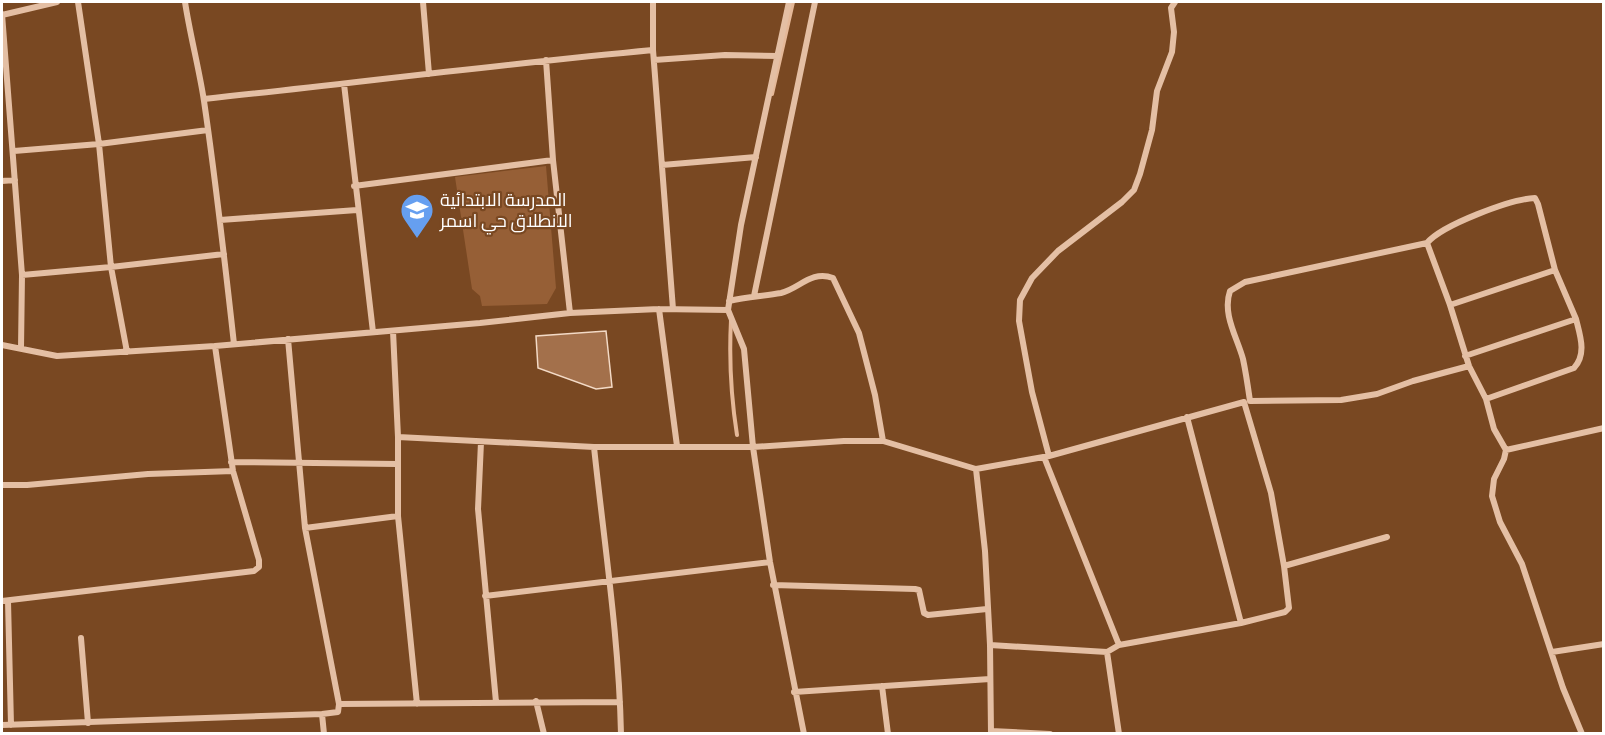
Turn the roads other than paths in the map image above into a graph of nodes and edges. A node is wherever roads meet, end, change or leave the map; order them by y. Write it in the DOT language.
graph roads {
  1 [pos="57,2"];
  2 [pos="78,2"];
  3 [pos="185,2"];
  4 [pos="423,2"];
  5 [pos="653,2"];
  6 [pos="789,2"];
  7 [pos="815,2"];
  8 [pos="1175,2"];
  9 [pos="2,14"];
  10 [pos="653,50"];
  11 [pos="778,56"];
  12 [pos="546,60"];
  13 [pos="654,60"];
  14 [pos="4,70"];
  15 [pos="429,74"];
  16 [pos="344,84"];
  17 [pos="204,99"];
  18 [pos="208,130"];
  19 [pos="99,144"];
  20 [pos="14,151"];
  21 [pos="756,157"];
  22 [pos="553,160"];
  23 [pos="662,165"];
  24 [pos="15,180"];
  25 [pos="2,181"];
  26 [pos="354,186"];
  27 [pos="357,210"];
  28 [pos="220,220"];
  29 [pos="1427,243"];
  30 [pos="224,254"];
  31 [pos="111,267"];
  32 [pos="1556,270"];
  33 [pos="22,275"];
  34 [pos="754,296"];
  35 [pos="729,301"];
  36 [pos="1450,305"];
  37 [pos="659,309"];
  38 [pos="673,309"];
  39 [pos="728,310"];
  40 [pos="570,314"];
  41 [pos="1576,319"];
  42 [pos="393,331"];
  43 [pos="373,332"];
  44 [pos="288,339"];
  45 [pos="234,344"];
  46 [pos="2,345"];
  47 [pos="215,346"];
  48 [pos="21,348"];
  49 [pos="127,352"];
  50 [pos="1466,356"];
  51 [pos="1468,366"];
  52 [pos="1485,399"];
  53 [pos="1247,402"];
  54 [pos="1187,417"];
  55 [pos="1604,428"];
  56 [pos="398,437"];
  57 [pos="883,441"];
  58 [pos="481,442"];
  59 [pos="677,446"];
  60 [pos="594,447"];
  61 [pos="753,447"];
  62 [pos="1506,450"];
  63 [pos="1046,456"];
  64 [pos="231,462"];
  65 [pos="299,463"];
  66 [pos="398,464"];
  67 [pos="976,470"];
  68 [pos="232,471"];
  69 [pos="2,485"];
  70 [pos="398,516"];
  71 [pos="305,528"];
  72 [pos="1387,537"];
  73 [pos="770,562"];
  74 [pos="1284,566"];
  75 [pos="609,581"];
  76 [pos="773,585"];
  77 [pos="485,596"];
  78 [pos="5,601"];
  79 [pos="987,609"];
  80 [pos="1241,623"];
  81 [pos="81,638"];
  82 [pos="1604,644"];
  83 [pos="990,645"];
  84 [pos="1119,645"];
  85 [pos="1107,652"];
  86 [pos="1552,652"];
  87 [pos="990,679"];
  88 [pos="882,686"];
  89 [pos="794,692"];
  90 [pos="536,701"];
  91 [pos="496,702"];
  92 [pos="620,702"];
  93 [pos="339,704"];
  94 [pos="417,704"];
  95 [pos="322,714"];
  96 [pos="88,723"];
  97 [pos="2,725"];
  98 [pos="10,725"];
  99 [pos="991,732"];
  100 [pos="324,734"];
  101 [pos="544,734"];
  102 [pos="621,734"];
  103 [pos="804,734"];
  104 [pos="888,734"];
  105 [pos="1050,734"];
  106 [pos="1119,734"];
  107 [pos="1582,734"];
  1 -- 9 [label="street"];
  2 -- 19 [label="street"];
  3 -- 17 [label="street"];
  4 -- 15 [label="street"];
  5 -- 10 [label="street"];
  6 -- 11 [label="street"];
  7 -- 34 [label="street"];
  8 -- 63 [label="street"];
  9 -- 14 [label="street"];
  10 -- 12 [label="street"];
  10 -- 13 [label="street"];
  11 -- 13 [label="street"];
  11 -- 21 [label="street"];
  12 -- 15 [label="street"];
  12 -- 22 [label="street"];
  13 -- 23 [label="street"];
  14 -- 20 [label="street"];
  15 -- 16 [label="street"];
  16 -- 17 [label="street"];
  16 -- 26 [label="street"];
  17 -- 18 [label="street"];
  18 -- 19 [label="street"];
  18 -- 28 [label="street"];
  19 -- 20 [label="street"];
  19 -- 31 [label="street"];
  20 -- 24 [label="street"];
  21 -- 23 [label="street"];
  21 -- 35 [label="street"];
  22 -- 26 [label="street"];
  22 -- 40 [label="street"];
  23 -- 38 [label="street"];
  24 -- 25 [label="street"];
  24 -- 33 [label="street"];
  26 -- 27 [label="street"];
  27 -- 28 [label="street"];
  27 -- 43 [label="street"];
  28 -- 30 [label="street"];
  29 -- 32 [label="street"];
  29 -- 36 [label="street"];
  29 -- 53 [label="street"];
  30 -- 31 [label="street"];
  30 -- 45 [label="street"];
  31 -- 33 [label="street"];
  31 -- 49 [label="street"];
  32 -- 36 [label="street"];
  32 -- 41 [label="street"];
  33 -- 48 [label="street"];
  34 -- 35 [label="street"];
  34 -- 57 [label="street"];
  35 -- 39 [label="street"];
  36 -- 50 [label="street"];
  37 -- 38 [label="street"];
  37 -- 40 [label="street"];
  37 -- 59 [label="street"];
  38 -- 39 [label="street"];
  39 -- 61 [label="street"];
  40 -- 42 [label="street"];
  41 -- 50 [label="street"];
  41 -- 52 [label="street"];
  42 -- 43 [label="street"];
  42 -- 56 [label="street"];
  43 -- 44 [label="street"];
  44 -- 45 [label="street"];
  44 -- 65 [label="street"];
  45 -- 47 [label="street"];
  46 -- 48 [label="street"];
  47 -- 49 [label="street"];
  47 -- 64 [label="street"];
  48 -- 49 [label="street"];
  50 -- 51 [label="street"];
  51 -- 52 [label="street"];
  51 -- 53 [label="street"];
  52 -- 62 [label="street"];
  53 -- 54 [label="street"];
  53 -- 74 [label="street"];
  54 -- 63 [label="street"];
  54 -- 80 [label="street"];
  55 -- 62 [label="street"];
  56 -- 58 [label="street"];
  56 -- 66 [label="street"];
  57 -- 61 [label="street"];
  57 -- 67 [label="street"];
  58 -- 60 [label="street"];
  58 -- 77 [label="street"];
  59 -- 60 [label="street"];
  59 -- 61 [label="street"];
  60 -- 75 [label="street"];
  61 -- 73 [label="street"];
  62 -- 86 [label="street"];
  63 -- 67 [label="street"];
  63 -- 84 [label="street"];
  64 -- 65 [label="street"];
  64 -- 68 [label="street"];
  65 -- 66 [label="street"];
  65 -- 71 [label="street"];
  66 -- 70 [label="street"];
  67 -- 79 [label="street"];
  68 -- 69 [label="street"];
  68 -- 78 [label="street"];
  70 -- 71 [label="street"];
  70 -- 94 [label="street"];
  71 -- 93 [label="street"];
  72 -- 74 [label="street"];
  73 -- 75 [label="street"];
  73 -- 76 [label="street"];
  74 -- 80 [label="street"];
  75 -- 77 [label="street"];
  75 -- 92 [label="street"];
  76 -- 79 [label="street"];
  76 -- 89 [label="street"];
  77 -- 91 [label="street"];
  78 -- 98 [label="street"];
  79 -- 83 [label="street"];
  80 -- 84 [label="street"];
  81 -- 96 [label="street"];
  82 -- 86 [label="street"];
  83 -- 85 [label="street"];
  83 -- 87 [label="street"];
  84 -- 85 [label="street"];
  85 -- 106 [label="street"];
  86 -- 107 [label="street"];
  87 -- 88 [label="street"];
  87 -- 99 [label="street"];
  88 -- 89 [label="street"];
  88 -- 104 [label="street"];
  89 -- 103 [label="street"];
  90 -- 91 [label="street"];
  90 -- 92 [label="street"];
  90 -- 101 [label="street"];
  91 -- 94 [label="street"];
  92 -- 102 [label="street"];
  93 -- 94 [label="street"];
  93 -- 95 [label="street"];
  95 -- 96 [label="street"];
  95 -- 100 [label="street"];
  96 -- 98 [label="street"];
  97 -- 98 [label="street"];
  99 -- 105 [label="street"];
}
